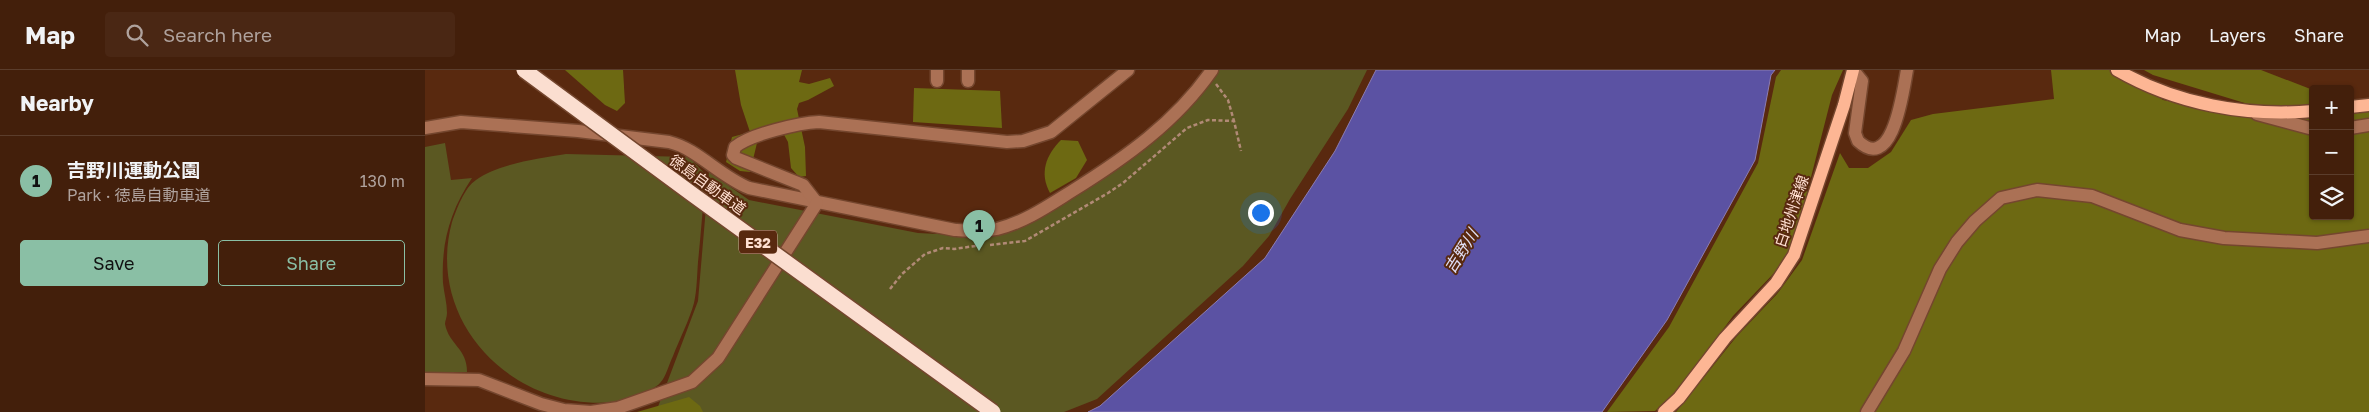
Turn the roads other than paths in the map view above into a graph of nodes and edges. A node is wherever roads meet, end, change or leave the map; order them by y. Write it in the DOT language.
graph roads {
  1 [pos="524,70"];
  2 [pos="1128,70"];
  3 [pos="1853,70"];
  4 [pos="1907,70"];
  5 [pos="2122,71"];
  6 [pos="1210,73"];
  7 [pos="2369,105"];
  8 [pos="2354,107"];
  9 [pos="2309,112"];
  10 [pos="2252,113"];
  11 [pos="2369,125"];
  12 [pos="2354,127"];
  13 [pos="425,128"];
  14 [pos="2309,128"];
  15 [pos="817,202"];
  16 [pos="2369,236"];
  17 [pos="425,379"];
  18 [pos="993,412"];
  19 [pos="1664,412"];
  20 [pos="1867,412"];
  1 -- 18 [label="highway, 徳島自動車道 / E32, bridge"];
  2 -- 15 [label="street"];
  3 -- 4 [label="street"];
  3 -- 19 [label="main road, 白地州津線"];
  5 -- 10 [label="main road"];
  6 -- 15 [label="street"];
  7 -- 8 [label="main road"];
  9 -- 10 [label="main road"];
  10 -- 14 [label="street"];
  11 -- 12 [label="street"];
  13 -- 15 [label="street"];
  15 -- 17 [label="street"];
  16 -- 20 [label="street"];
}
